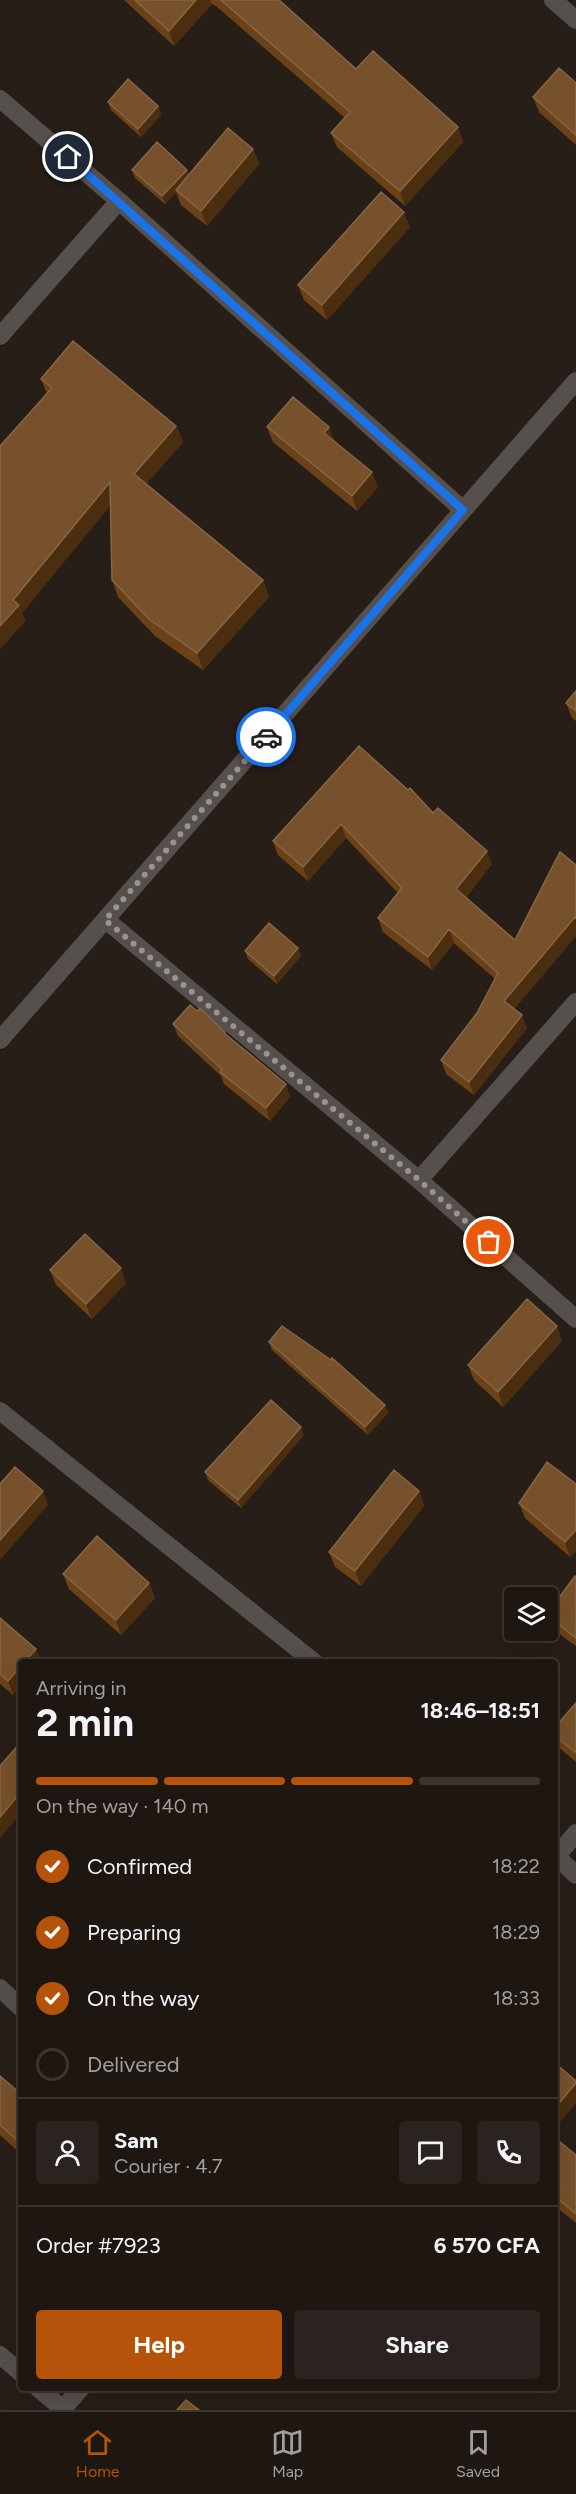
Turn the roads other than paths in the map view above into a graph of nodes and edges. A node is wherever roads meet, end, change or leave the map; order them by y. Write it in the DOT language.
graph roads {
  1 [pos="553,0"];
  2 [pos="576,20"];
  3 [pos="0,99"];
  4 [pos="119,201"];
  5 [pos="0,336"];
  6 [pos="576,381"];
  7 [pos="463,510"];
  8 [pos="105,920"];
  9 [pos="576,1002"];
  10 [pos="0,1040"];
  11 [pos="419,1180"];
  12 [pos="576,1319"];
  13 [pos="0,1411"];
  14 [pos="310,1659"];
  15 [pos="576,1833"];
  16 [pos="558,1854"];
  17 [pos="558,1858"];
  18 [pos="576,1875"];
  19 [pos="0,1988"];
  20 [pos="18,2005"];
  21 [pos="0,2355"];
  22 [pos="18,2370"];
  23 [pos="42,2391"];
  24 [pos="78,2391"];
  25 [pos="62,2409"];
  1 -- 2 [label="street"];
  3 -- 4 [label="street"];
  4 -- 5 [label="street"];
  4 -- 7 [label="street"];
  6 -- 7 [label="street"];
  7 -- 8 [label="street"];
  8 -- 10 [label="street"];
  8 -- 11 [label="street"];
  9 -- 11 [label="street"];
  11 -- 12 [label="street"];
  13 -- 14 [label="street"];
  15 -- 16 [label="street"];
  17 -- 18 [label="street"];
  19 -- 20 [label="street"];
  21 -- 22 [label="street"];
  23 -- 25 [label="street"];
  24 -- 25 [label="street"];
}
